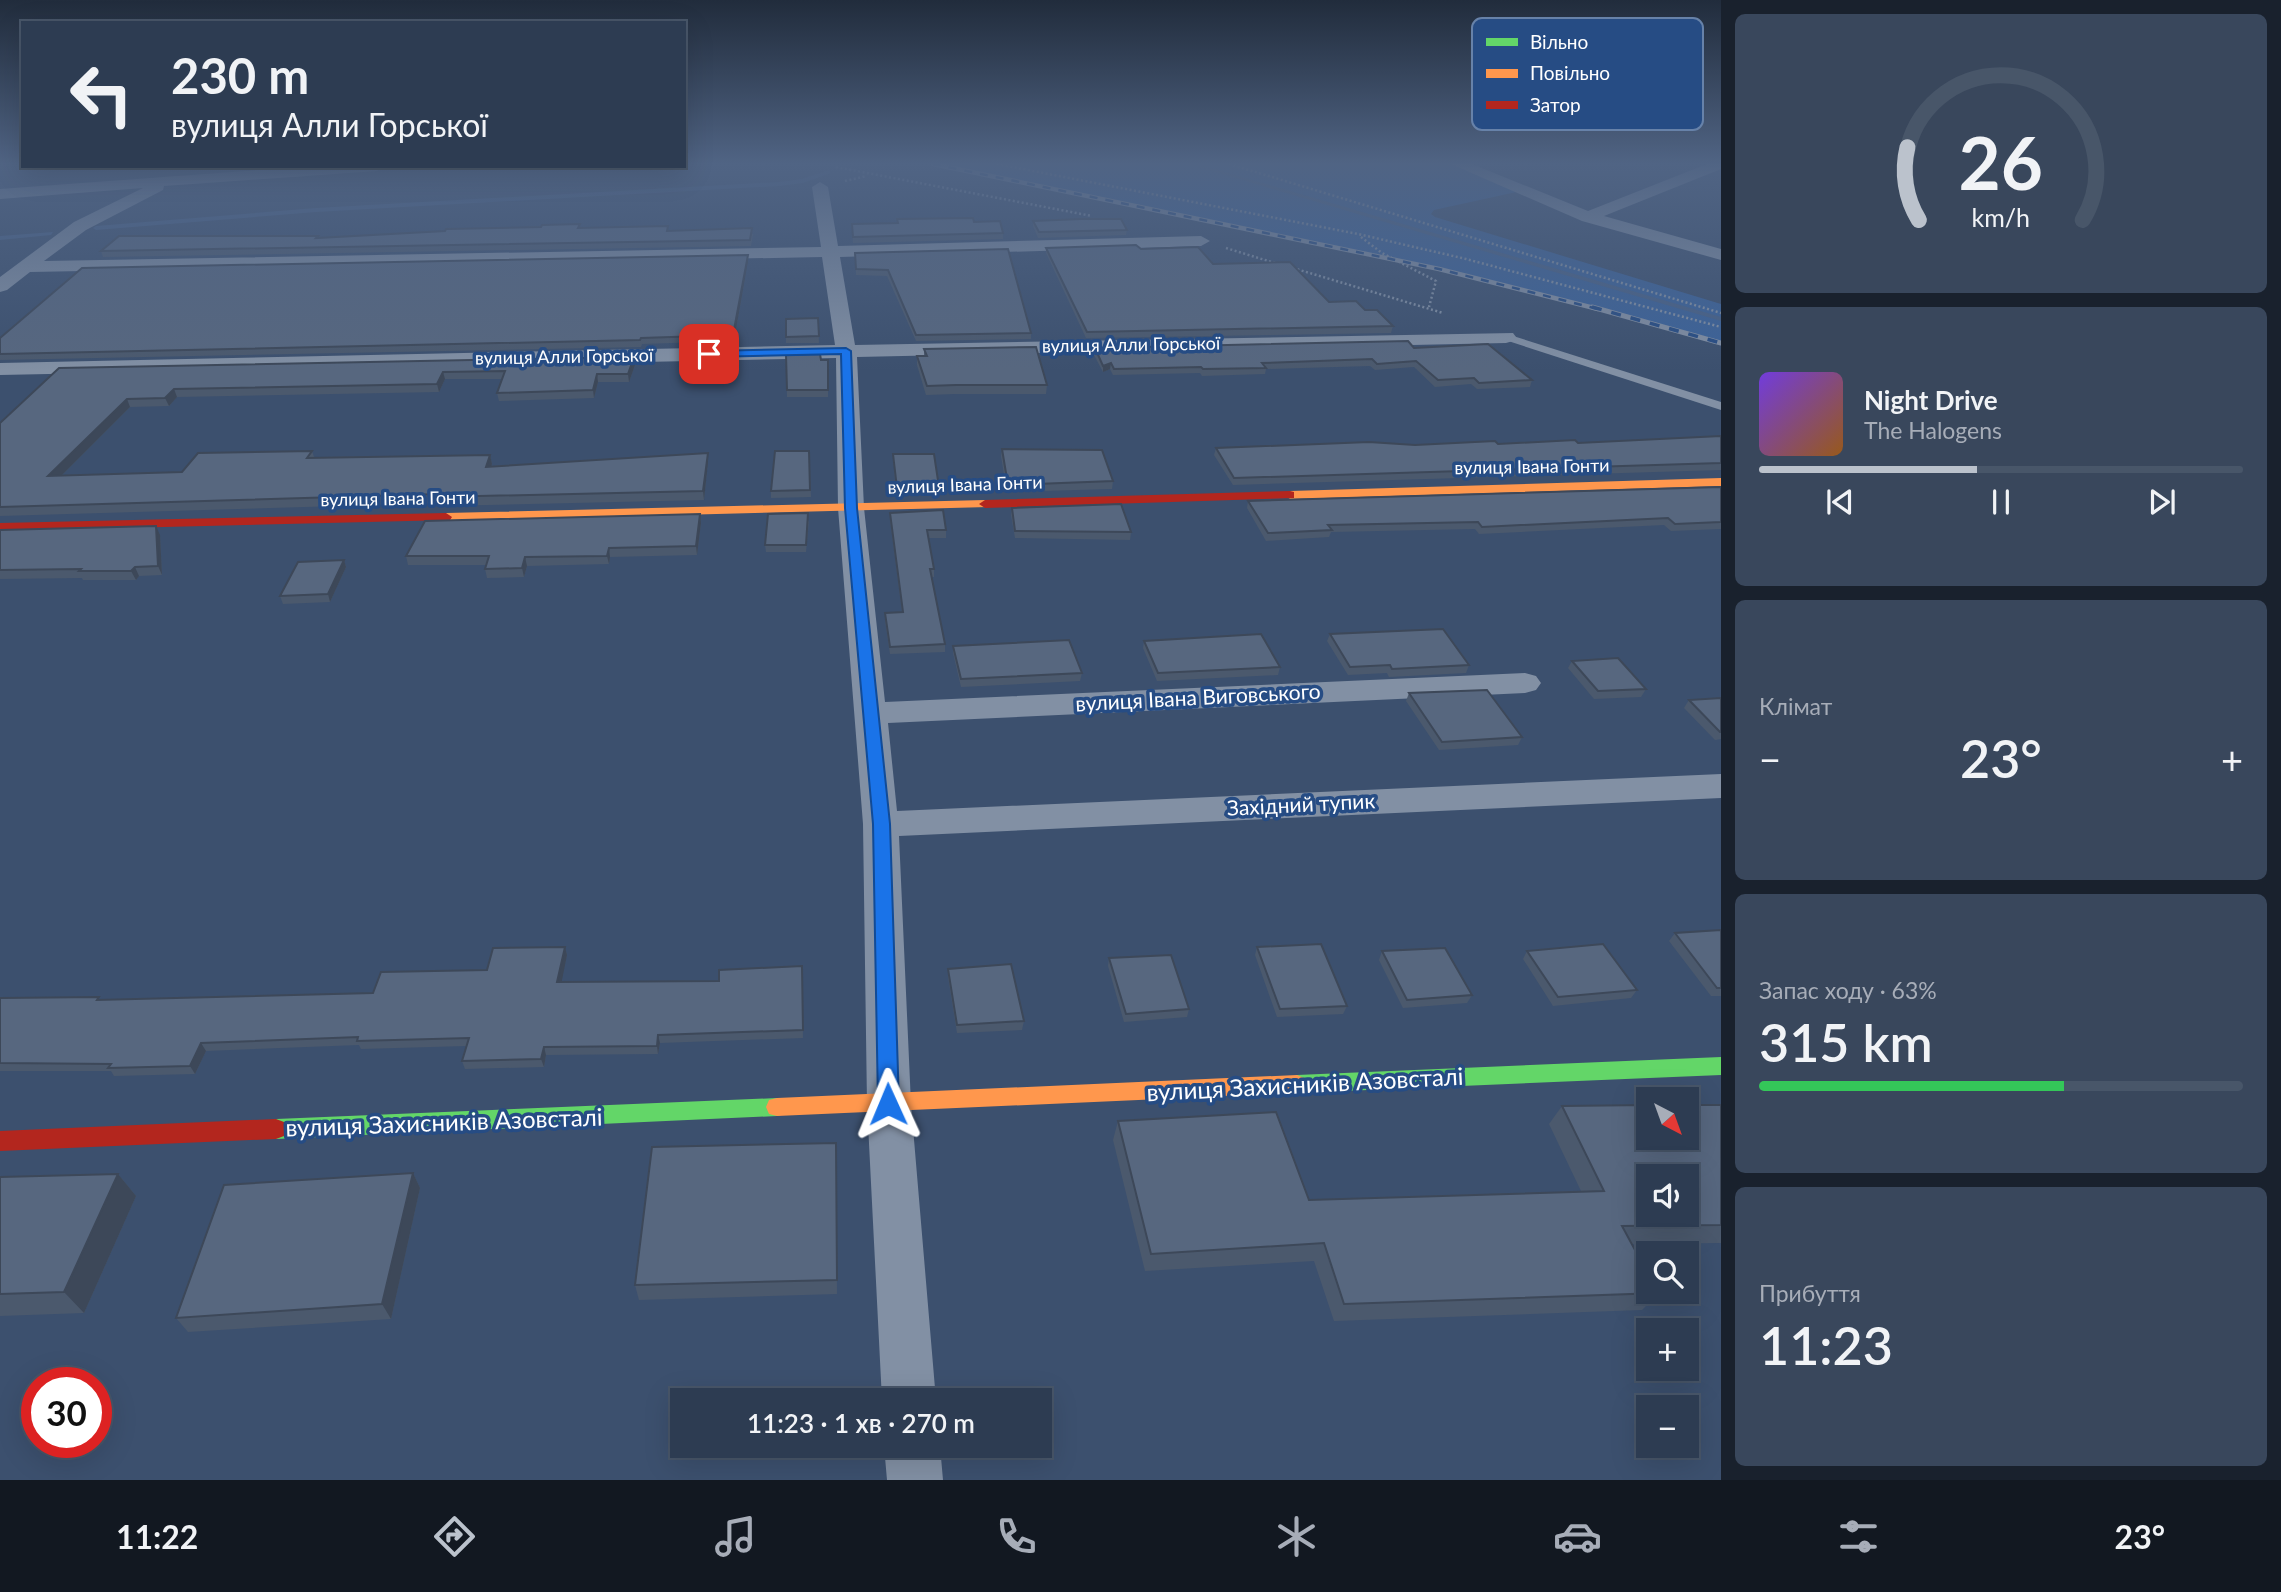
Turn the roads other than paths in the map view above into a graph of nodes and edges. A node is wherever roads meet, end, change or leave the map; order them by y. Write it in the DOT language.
graph roads {
  1 [pos="71,233"];
  2 [pos="828,233"];
  3 [pos="1644,233"];
  4 [pos="1202,241"];
  5 [pos="831,252"];
  6 [pos="1721,255"];
  7 [pos="26,267"];
  8 [pos="0,286"];
  9 [pos="1506,337"];
  10 [pos="846,351"];
  11 [pos="0,369"];
  12 [pos="1721,406"];
  13 [pos="1721,482"];
  14 [pos="851,508"];
  15 [pos="0,527"];
  16 [pos="1525,683"];
  17 [pos="871,713"];
  18 [pos="1721,786"];
  19 [pos="881,824"];
  20 [pos="1721,1066"];
  21 [pos="888,1104"];
  22 [pos="0,1142"];
  23 [pos="908,1388"];
  24 [pos="913,1458"];
  25 [pos="915,1480"];
  1 -- 7 [label="street"];
  2 -- 5 [label="street"];
  3 -- 6 [label="street"];
  4 -- 5 [label="street"];
  5 -- 7 [label="street"];
  5 -- 10 [label="street"];
  7 -- 8 [label="street"];
  9 -- 10 [label="street, вулиця Алли Горської"];
  9 -- 12 [label="lane"];
  10 -- 11 [label="street, вулиця Алли Горської"];
  10 -- 14 [label="street"];
  13 -- 14 [label="street, вулиця Івана Гонти"];
  14 -- 15 [label="street, вулиця Івана Гонти"];
  14 -- 17 [label="street"];
  16 -- 17 [label="street, вулиця Івана Виговського"];
  17 -- 19 [label="street"];
  18 -- 19 [label="street, Західний тупик"];
  19 -- 21 [label="street"];
  20 -- 21 [label="street, вулиця Захисників Азовсталі"];
  21 -- 22 [label="street, вулиця Захисників Азовсталі"];
  21 -- 23 [label="street"];
  24 -- 25 [label="street"];
}
